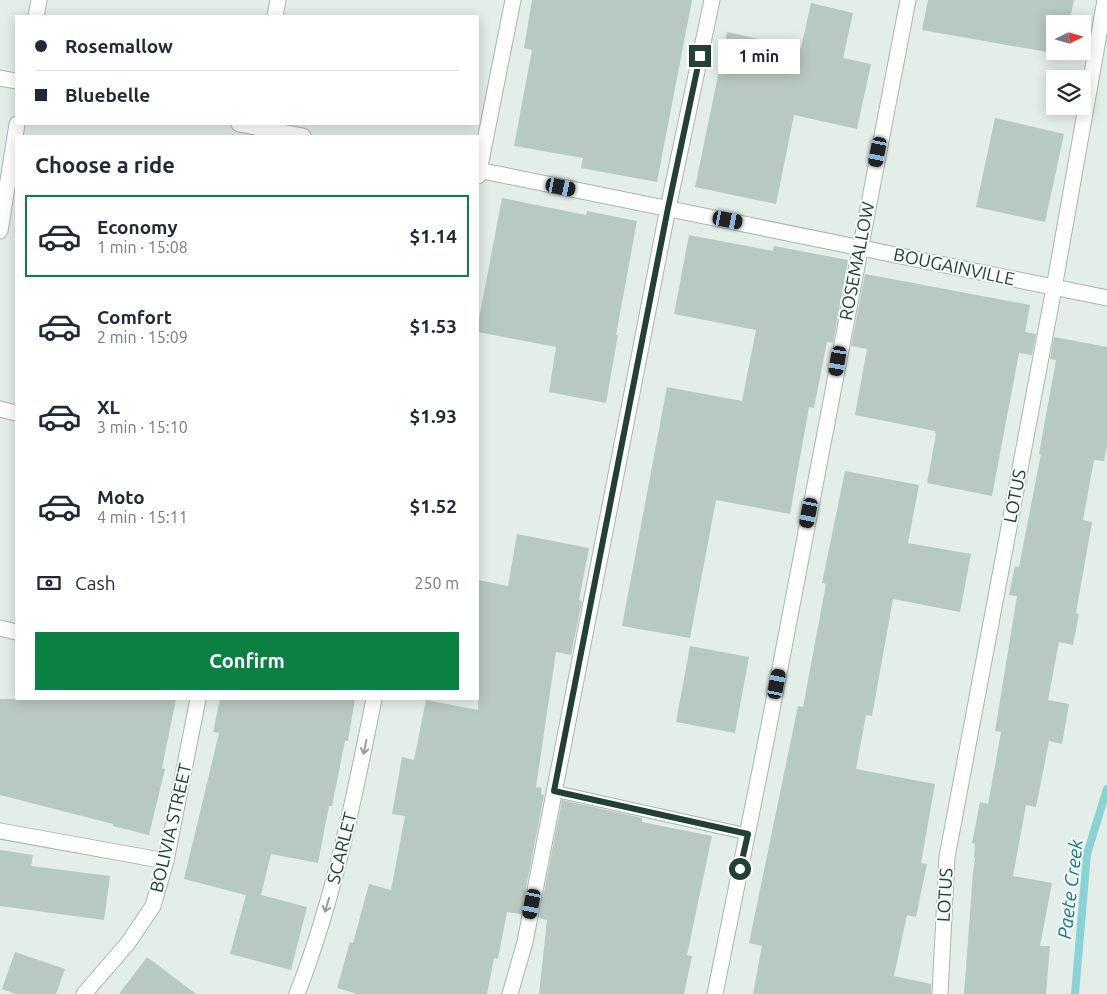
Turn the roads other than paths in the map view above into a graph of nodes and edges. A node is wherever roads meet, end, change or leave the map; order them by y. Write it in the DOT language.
graph roads {
  1 [pos="39,0"];
  2 [pos="278,0"];
  3 [pos="513,0"];
  4 [pos="712,0"];
  5 [pos="908,0"];
  6 [pos="1105,0"];
  7 [pos="36,15"];
  8 [pos="275,15"];
  9 [pos="0,78"];
  10 [pos="15,81"];
  11 [pos="242,125"];
  12 [pos="255,129"];
  13 [pos="296,135"];
  14 [pos="15,142"];
  15 [pos="479,167"];
  16 [pos="479,172"];
  17 [pos="668,208"];
  18 [pos="0,231"];
  19 [pos="860,247"];
  20 [pos="1054,288"];
  21 [pos="1107,298"];
  22 [pos="0,409"];
  23 [pos="15,412"];
  24 [pos="0,628"];
  25 [pos="15,632"];
  26 [pos="198,700"];
  27 [pos="374,700"];
  28 [pos="554,791"];
  29 [pos="0,831"];
  30 [pos="748,834"];
  31 [pos="166,861"];
  32 [pos="84,994"];
  33 [pos="297,994"];
  34 [pos="510,994"];
  35 [pos="715,994"];
  36 [pos="940,994"];
  1 -- 7 [label="street"];
  2 -- 8 [label="street"];
  3 -- 15 [label="street"];
  4 -- 17 [label="street"];
  5 -- 19 [label="street, ROSEMALLOW"];
  6 -- 20 [label="street, LOTUS"];
  9 -- 10 [label="street"];
  11 -- 12 [label="street"];
  12 -- 13 [label="street"];
  14 -- 18 [label="street"];
  16 -- 17 [label="street, BOUGAINVILLE"];
  17 -- 19 [label="street, BOUGAINVILLE"];
  17 -- 28 [label="street"];
  19 -- 20 [label="street, BOUGAINVILLE"];
  19 -- 30 [label="street, ROSEMALLOW"];
  20 -- 21 [label="street, BOUGAINVILLE"];
  20 -- 36 [label="street, LOTUS"];
  22 -- 23 [label="street"];
  24 -- 25 [label="street"];
  26 -- 31 [label="street, BOLIVIA STREET"];
  27 -- 33 [label="street, SCARLET, one-way"];
  28 -- 30 [label="lane"];
  28 -- 34 [label="street"];
  29 -- 31 [label="street"];
  30 -- 35 [label="street, ROSEMALLOW"];
  31 -- 32 [label="street, BOLIVIA STREET"];
}
